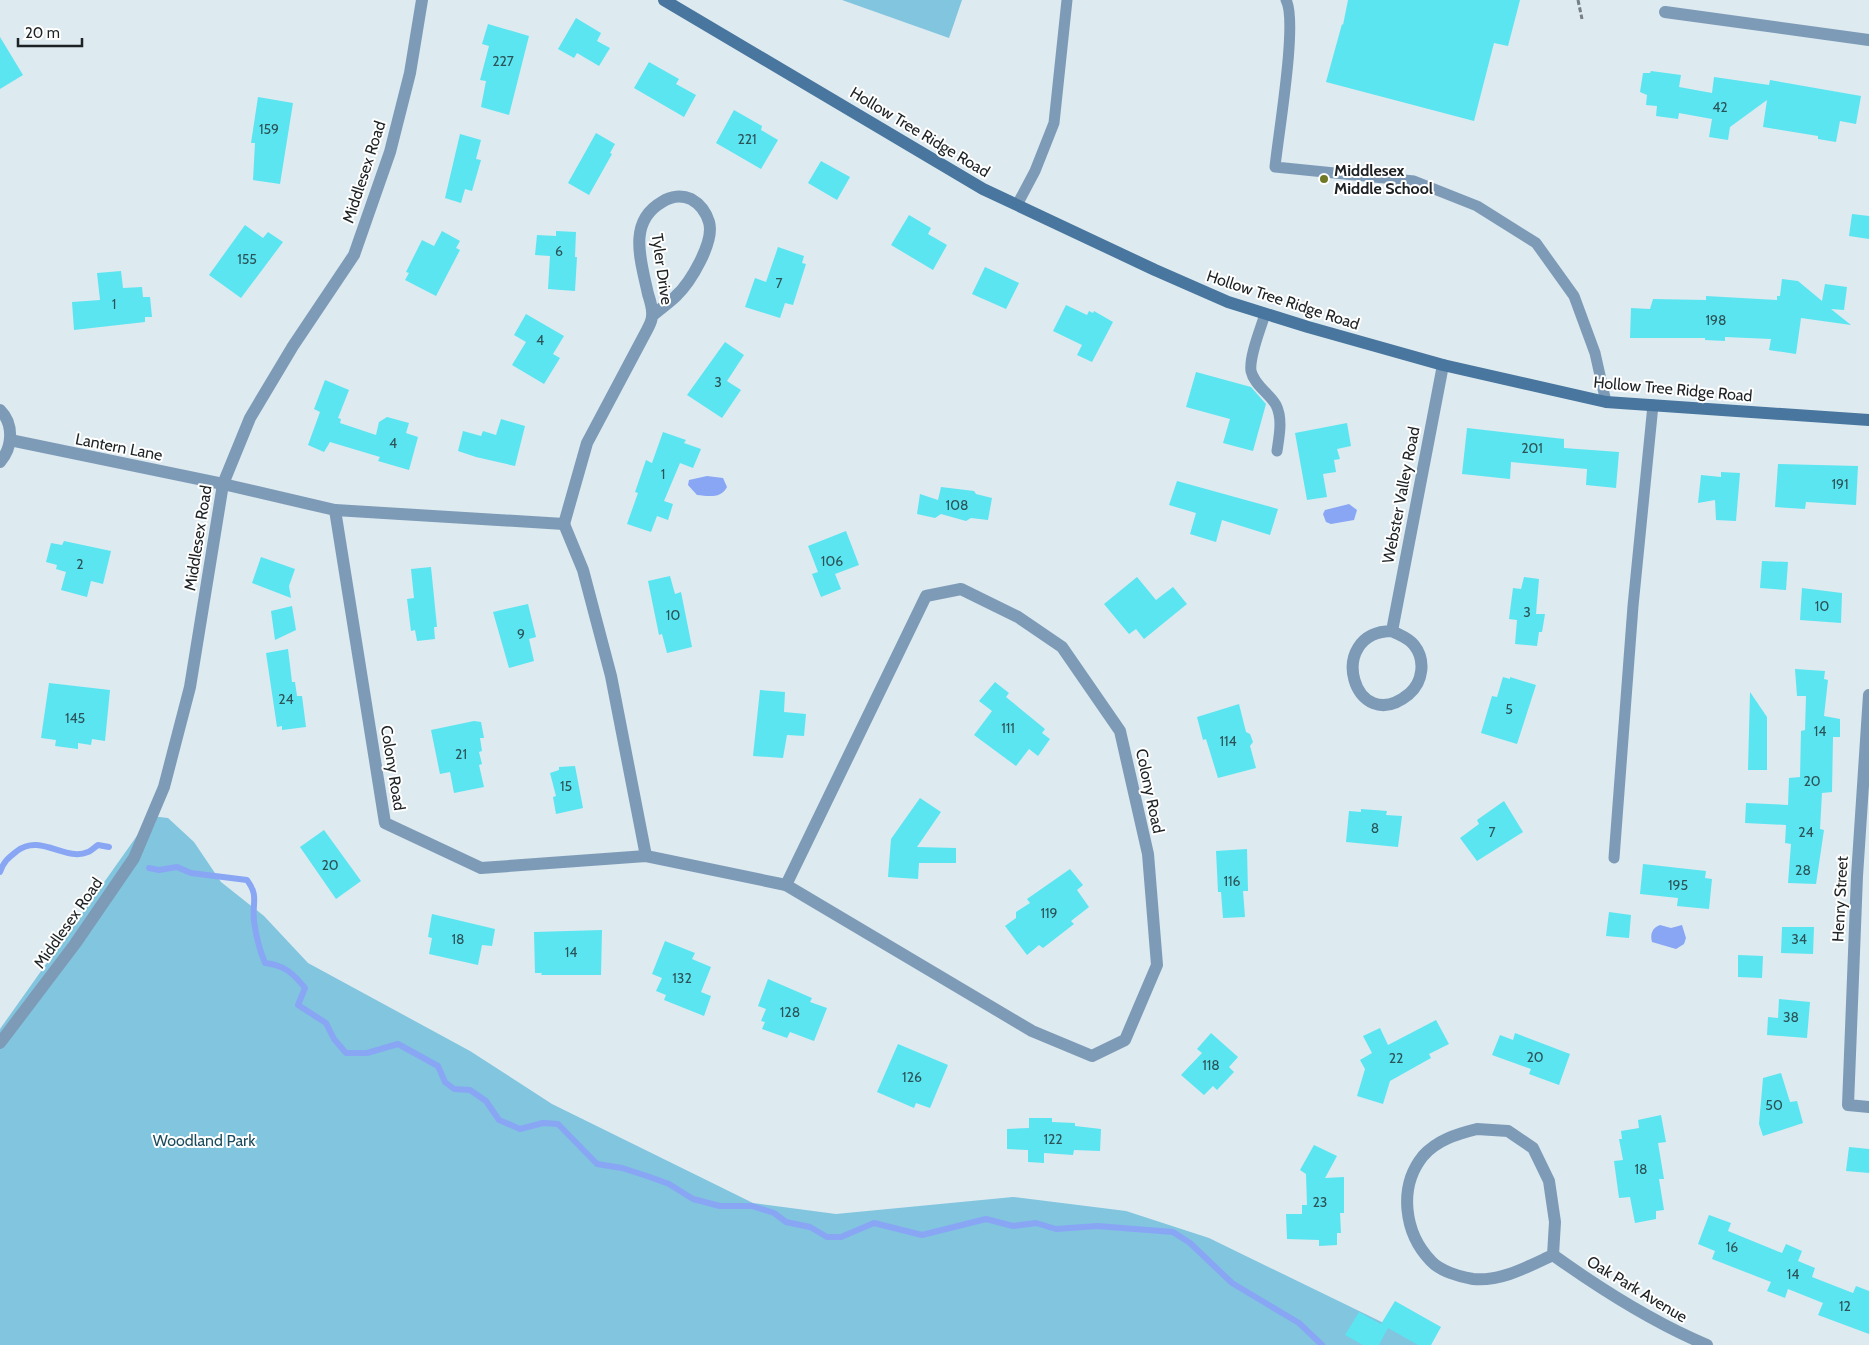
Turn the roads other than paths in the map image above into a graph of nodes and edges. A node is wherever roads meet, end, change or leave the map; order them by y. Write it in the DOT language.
graph roads {
  1 [pos="422,0"];
  2 [pos="664,0"];
  3 [pos="1068,0"];
  4 [pos="1286,0"];
  5 [pos="1665,12"];
  6 [pos="1869,40"];
  7 [pos="1017,206"];
  8 [pos="1265,314"];
  9 [pos="652,316"];
  10 [pos="1442,365"];
  11 [pos="1606,402"];
  12 [pos="1653,405"];
  13 [pos="0,410"];
  14 [pos="1869,420"];
  15 [pos="10,440"];
  16 [pos="1277,451"];
  17 [pos="0,462"];
  18 [pos="223,484"];
  19 [pos="336,510"];
  20 [pos="564,524"];
  21 [pos="1392,631"];
  22 [pos="1869,695"];
  23 [pos="646,856"];
  24 [pos="1614,858"];
  25 [pos="1863,877"];
  26 [pos="786,885"];
  27 [pos="0,1043"];
  28 [pos="1869,1107"];
  29 [pos="1553,1255"];
  30 [pos="1707,1345"];
  1 -- 18 [label="street, Middlesex Road"];
  2 -- 7 [label="main road, Hollow Tree Ridge Road"];
  3 -- 7 [label="lane"];
  4 -- 11 [label="lane"];
  5 -- 6 [label="street"];
  7 -- 8 [label="main road, Hollow Tree Ridge Road"];
  8 -- 10 [label="main road, Hollow Tree Ridge Road"];
  8 -- 16 [label="lane"];
  9 -- 9 [label="street, Tyler Drive"];
  9 -- 20 [label="street, Tyler Drive"];
  10 -- 11 [label="main road, Hollow Tree Ridge Road"];
  10 -- 21 [label="street, Webster Valley Road"];
  11 -- 12 [label="main road, Hollow Tree Ridge Road"];
  12 -- 14 [label="main road, Hollow Tree Ridge Road"];
  12 -- 24 [label="lane"];
  13 -- 15 [label="street"];
  15 -- 17 [label="street"];
  15 -- 18 [label="street, Lantern Lane"];
  18 -- 19 [label="street"];
  18 -- 27 [label="street, Middlesex Road"];
  19 -- 20 [label="street"];
  19 -- 23 [label="street, Colony Road"];
  20 -- 23 [label="street"];
  21 -- 21 [label="street"];
  22 -- 25 [label="street, Henry Street"];
  23 -- 26 [label="street, Colony Road"];
  25 -- 28 [label="street, Henry Street"];
  26 -- 26 [label="street, Colony Road"];
  29 -- 29 [label="street"];
  29 -- 30 [label="street, Oak Park Avenue"];
}
